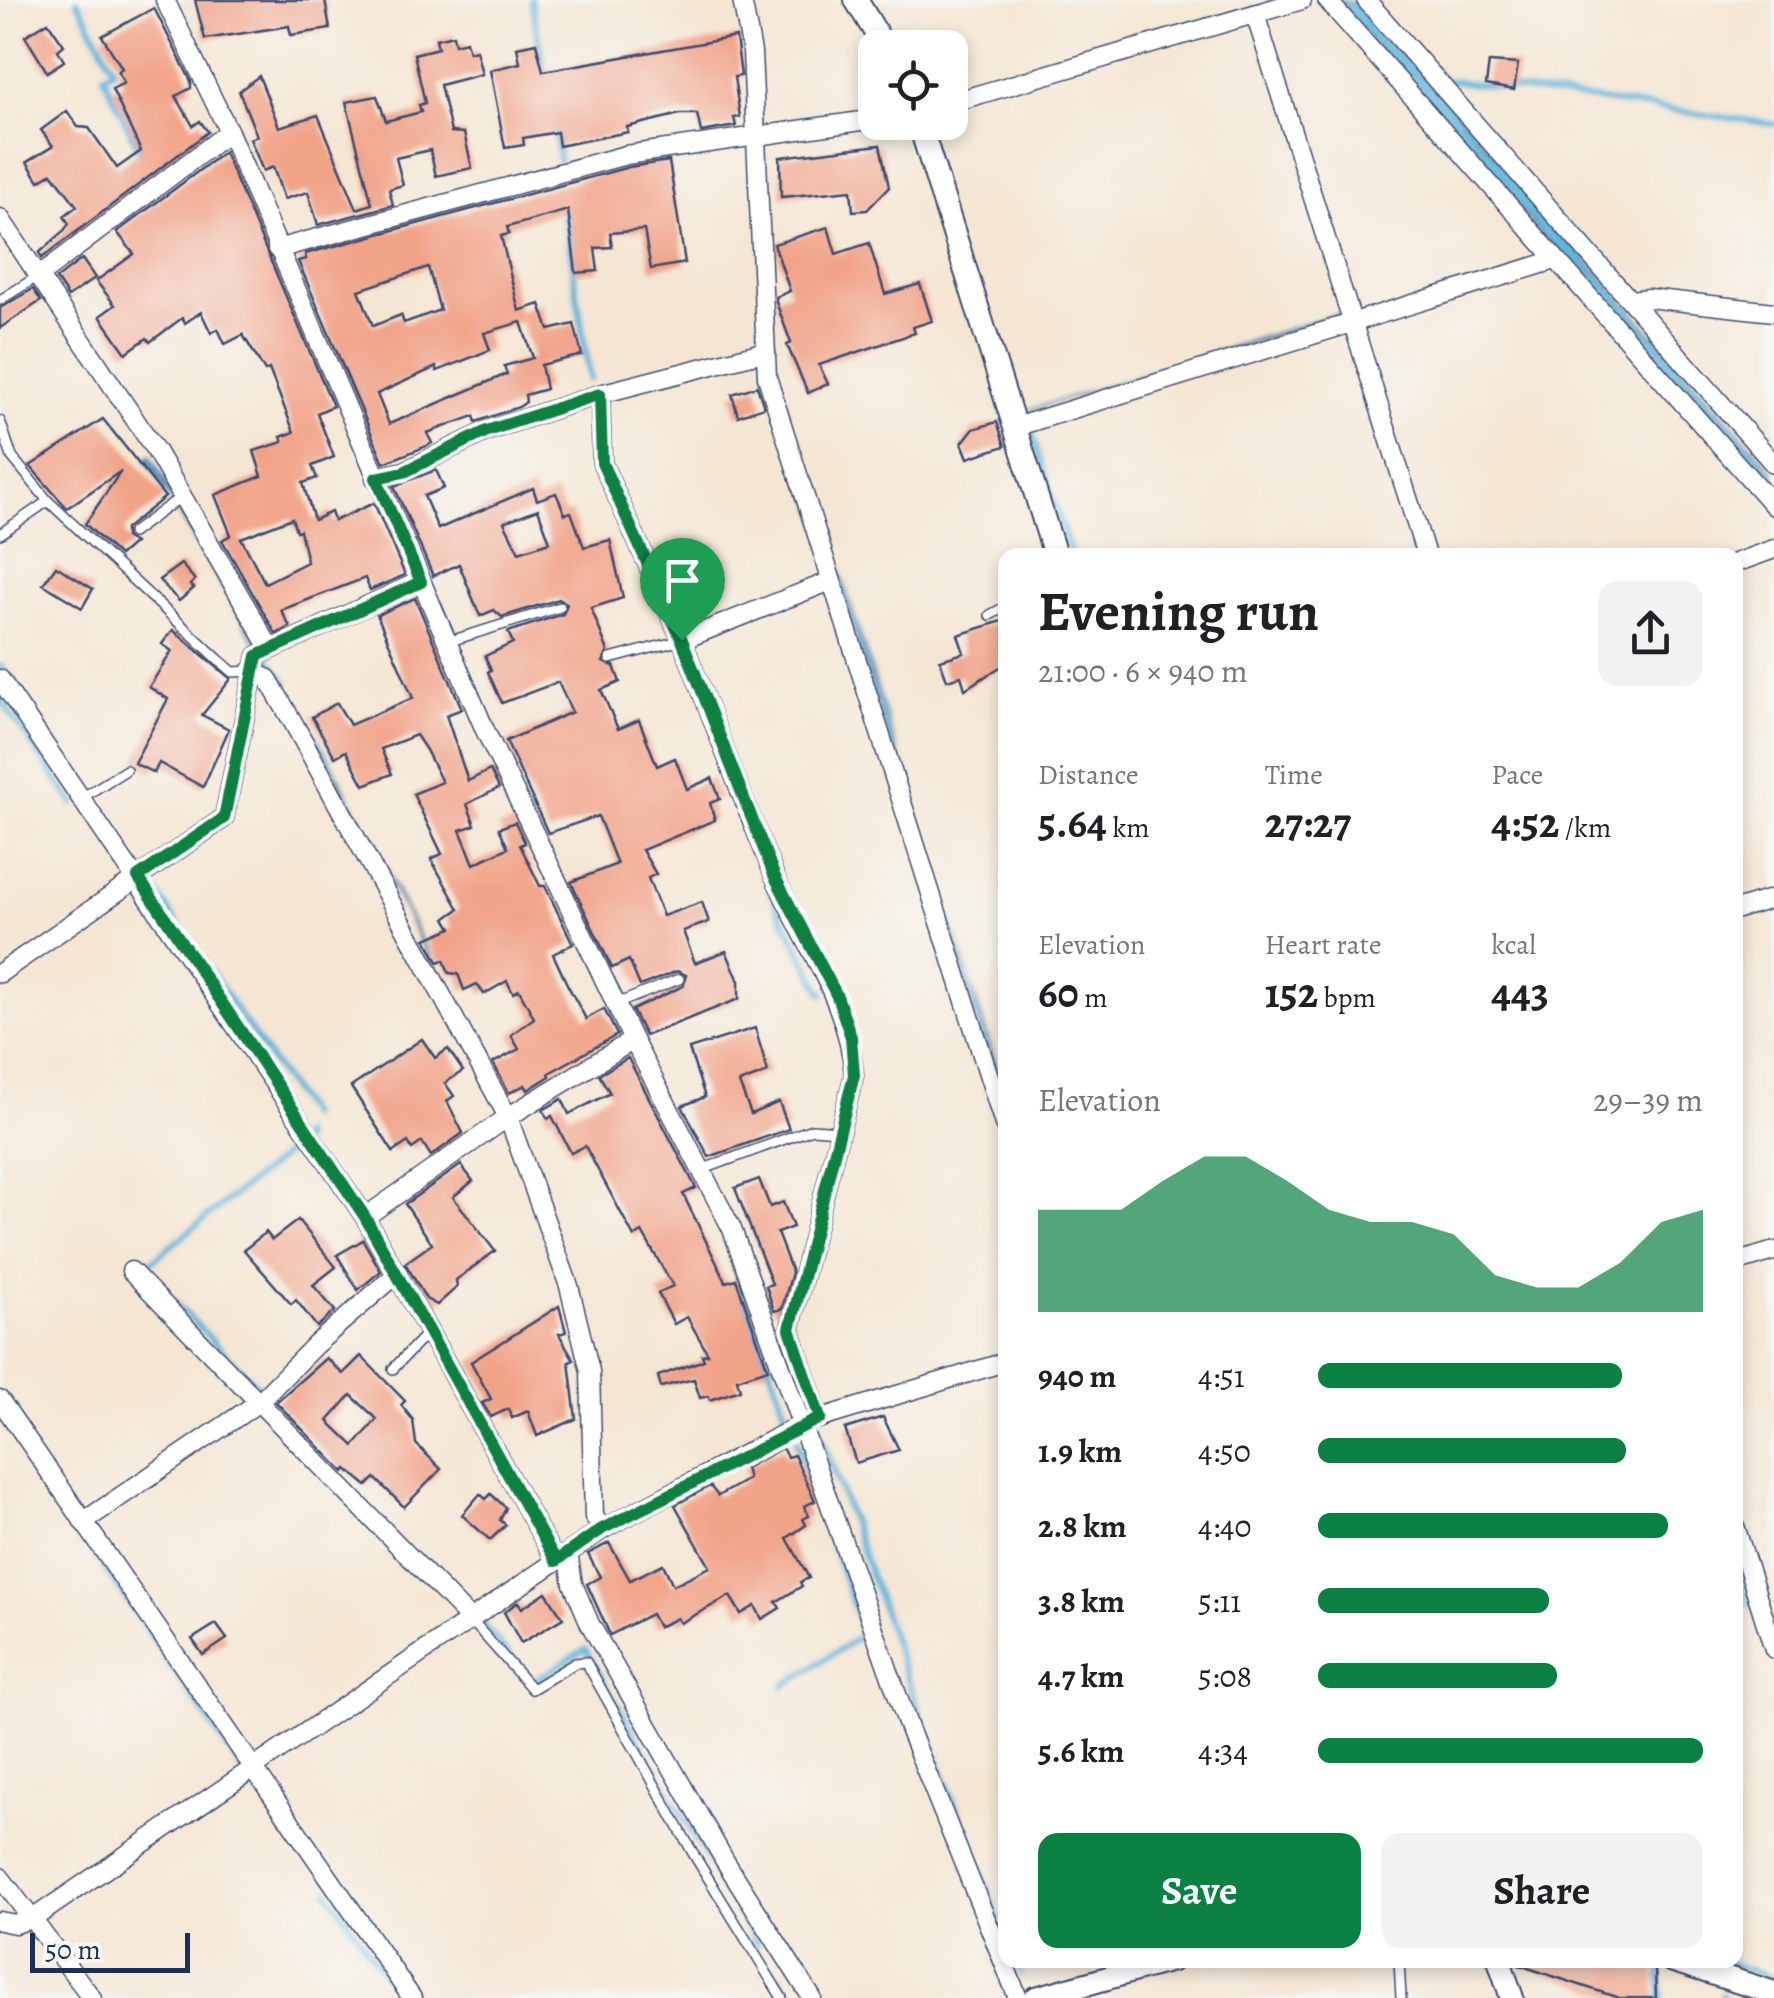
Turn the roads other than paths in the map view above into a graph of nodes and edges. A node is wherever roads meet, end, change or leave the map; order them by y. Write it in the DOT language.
graph roads {
  1 [pos="164,0"];
  2 [pos="742,0"];
  3 [pos="856,0"];
  4 [pos="1302,0"];
  5 [pos="1327,0"];
  6 [pos="1366,0"];
  7 [pos="1254,14"];
  8 [pos="874,30"];
  9 [pos="968,98"];
  10 [pos="858,121"];
  11 [pos="229,132"];
  12 [pos="756,136"];
  13 [pos="925,140"];
  14 [pos="0,218"];
  15 [pos="277,250"];
  16 [pos="1556,260"];
  17 [pos="34,279"];
  18 [pos="0,300"];
  19 [pos="1632,300"];
  20 [pos="1774,312"];
  21 [pos="1352,324"];
  22 [pos="763,352"];
  23 [pos="600,394"];
  24 [pos="0,421"];
  25 [pos="1015,427"];
  26 [pos="1774,464"];
  27 [pos="376,478"];
  28 [pos="176,500"];
  29 [pos="48,501"];
  30 [pos="1774,506"];
  31 [pos="132,533"];
  32 [pos="0,534"];
  33 [pos="1053,548"];
  34 [pos="1424,548"];
  35 [pos="1774,549"];
  36 [pos="1743,559"];
  37 [pos="421,582"];
  38 [pos="831,582"];
  39 [pos="560,608"];
  40 [pos="998,611"];
  41 [pos="990,615"];
  42 [pos="682,640"];
  43 [pos="447,642"];
  44 [pos="259,659"];
  45 [pos="610,659"];
  46 [pos="0,679"];
  47 [pos="126,770"];
  48 [pos="82,798"];
  49 [pos="138,877"];
  50 [pos="1774,898"];
  51 [pos="1743,908"];
  52 [pos="0,973"];
  53 [pos="679,979"];
  54 [pos="616,1004"];
  55 [pos="633,1040"];
  56 [pos="998,1105"];
  57 [pos="508,1118"];
  58 [pos="840,1131"];
  59 [pos="701,1170"];
  60 [pos="365,1217"];
  61 [pos="1774,1251"];
  62 [pos="1743,1261"];
  63 [pos="131,1271"];
  64 [pos="398,1272"];
  65 [pos="430,1331"];
  66 [pos="998,1364"];
  67 [pos="393,1369"];
  68 [pos="0,1400"];
  69 [pos="259,1402"];
  70 [pos="811,1421"];
  71 [pos="83,1522"];
  72 [pos="602,1529"];
  73 [pos="1743,1546"];
  74 [pos="562,1557"];
  75 [pos="1768,1608"];
  76 [pos="470,1619"];
  77 [pos="1774,1649"];
  78 [pos="253,1767"];
  79 [pos="0,1877"];
  80 [pos="34,1918"];
  81 [pos="0,1921"];
  82 [pos="998,1949"];
  83 [pos="1006,1968"];
  84 [pos="1143,1968"];
  85 [pos="1400,1968"];
  86 [pos="1503,1968"];
  87 [pos="1696,1968"];
  88 [pos="1774,1993"];
  89 [pos="92,1998"];
  90 [pos="412,1998"];
  91 [pos="782,1998"];
  92 [pos="812,1998"];
  93 [pos="1018,1998"];
  94 [pos="1036,1998"];
  95 [pos="1402,1998"];
  96 [pos="1512,1998"];
  1 -- 11 [label="street"];
  2 -- 12 [label="street"];
  3 -- 8 [label="street"];
  4 -- 7 [label="street"];
  5 -- 16 [label="street"];
  6 -- 19 [label="street"];
  7 -- 9 [label="street"];
  7 -- 21 [label="street"];
  10 -- 12 [label="street"];
  11 -- 15 [label="street"];
  11 -- 17 [label="street"];
  12 -- 15 [label="street"];
  12 -- 22 [label="street"];
  13 -- 25 [label="street"];
  14 -- 17 [label="street"];
  15 -- 27 [label="street"];
  16 -- 21 [label="street"];
  16 -- 30 [label="street"];
  17 -- 18 [label="lane"];
  17 -- 28 [label="street"];
  19 -- 20 [label="street"];
  19 -- 26 [label="street"];
  21 -- 25 [label="street"];
  21 -- 34 [label="street"];
  22 -- 23 [label="street"];
  22 -- 38 [label="street"];
  23 -- 27 [label="street"];
  23 -- 42 [label="street"];
  24 -- 29 [label="lane"];
  25 -- 33 [label="street"];
  27 -- 37 [label="street"];
  28 -- 31 [label="lane"];
  28 -- 44 [label="street"];
  29 -- 32 [label="lane"];
  29 -- 44 [label="lane"];
  35 -- 36 [label="street"];
  37 -- 43 [label="street"];
  37 -- 44 [label="street"];
  38 -- 42 [label="street"];
  38 -- 56 [label="street"];
  39 -- 43 [label="lane"];
  40 -- 41 [label="lane"];
  42 -- 45 [label="lane"];
  42 -- 58 [label="street"];
  43 -- 54 [label="street"];
  44 -- 49 [label="street"];
  44 -- 57 [label="street"];
  46 -- 48 [label="street"];
  47 -- 48 [label="lane"];
  48 -- 49 [label="street"];
  49 -- 52 [label="street"];
  49 -- 60 [label="street"];
  50 -- 51 [label="street"];
  53 -- 54 [label="lane"];
  54 -- 55 [label="street"];
  55 -- 57 [label="street"];
  55 -- 59 [label="street"];
  57 -- 60 [label="street"];
  57 -- 72 [label="street"];
  58 -- 59 [label="lane"];
  58 -- 70 [label="street"];
  59 -- 70 [label="street"];
  60 -- 64 [label="street"];
  61 -- 62 [label="street"];
  63 -- 69 [label="street"];
  64 -- 65 [label="street"];
  64 -- 69 [label="street"];
  65 -- 67 [label="lane"];
  65 -- 74 [label="street"];
  66 -- 70 [label="street"];
  68 -- 71 [label="street"];
  69 -- 71 [label="street"];
  69 -- 76 [label="street"];
  70 -- 72 [label="street"];
  70 -- 82 [label="street"];
  71 -- 78 [label="street"];
  72 -- 74 [label="street"];
  73 -- 75 [label="street"];
  74 -- 76 [label="street"];
  74 -- 92 [label="street"];
  75 -- 77 [label="street"];
  76 -- 78 [label="street"];
  76 -- 91 [label="lane"];
  78 -- 80 [label="street"];
  78 -- 90 [label="street"];
  79 -- 80 [label="street"];
  80 -- 81 [label="street"];
  80 -- 89 [label="street"];
  83 -- 93 [label="street"];
  84 -- 94 [label="street"];
  85 -- 95 [label="lane"];
  86 -- 96 [label="street"];
  87 -- 88 [label="street"];
}
